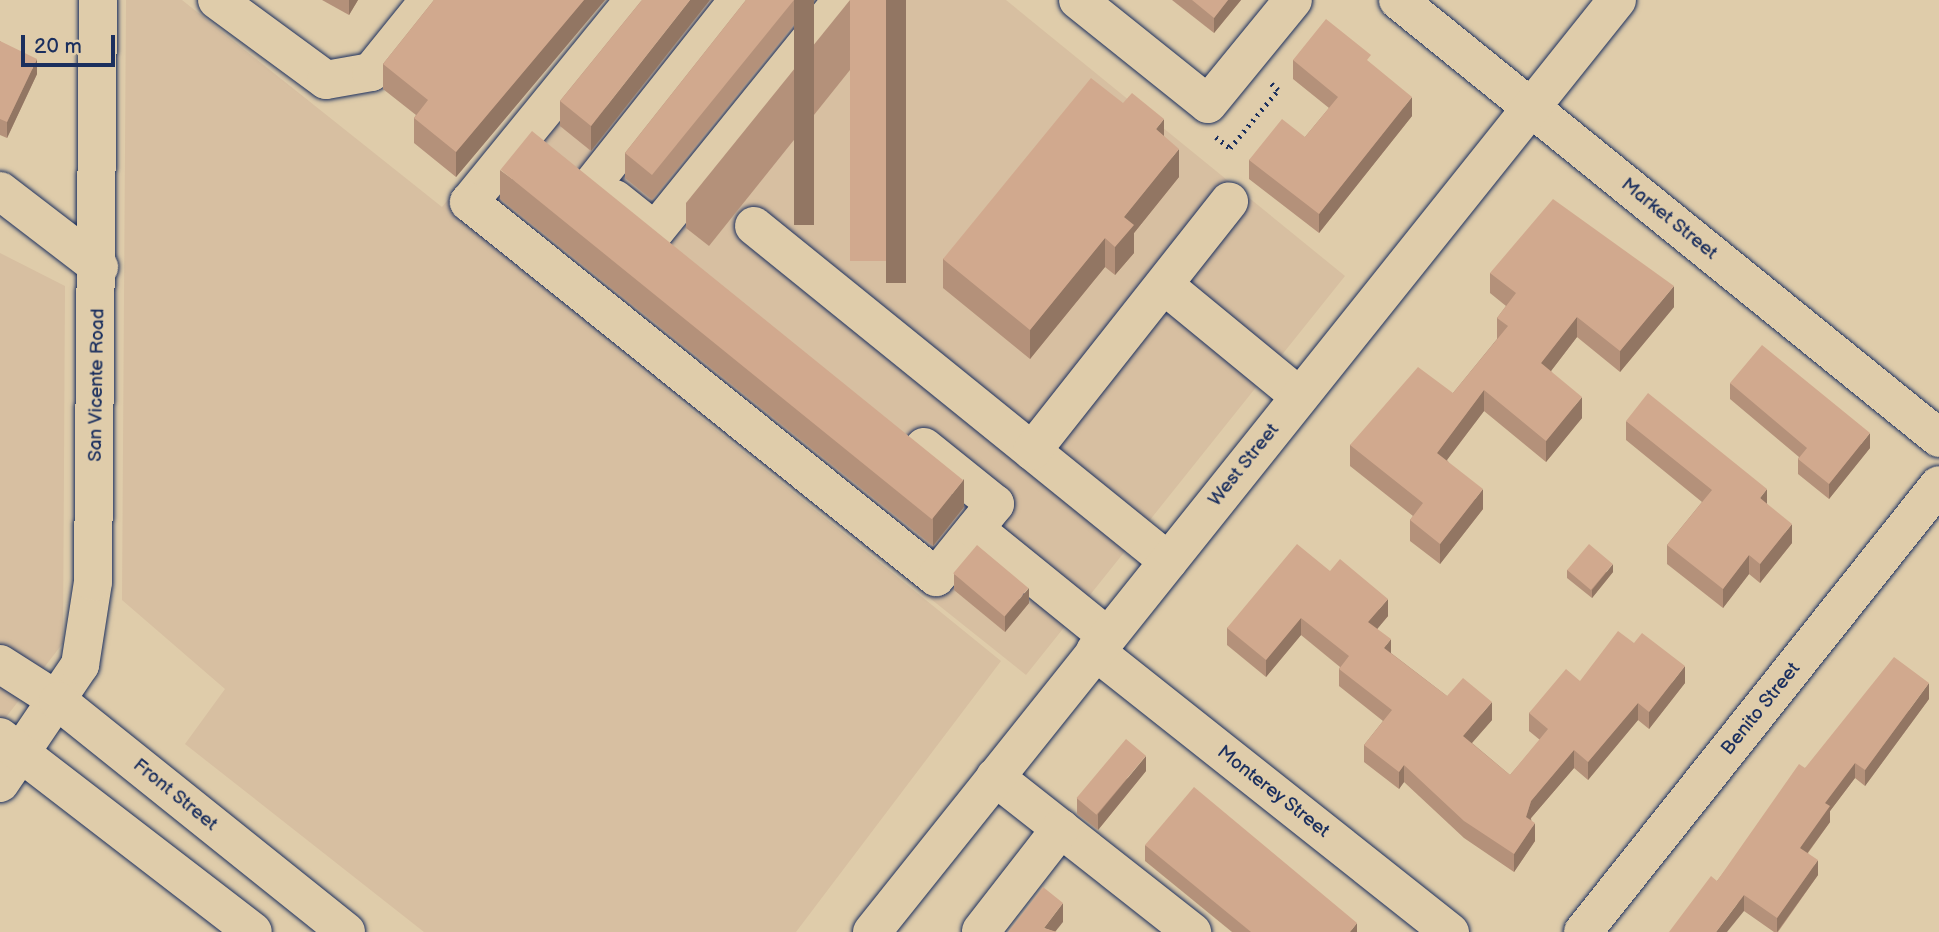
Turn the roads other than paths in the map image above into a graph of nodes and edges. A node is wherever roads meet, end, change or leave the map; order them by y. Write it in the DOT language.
graph roads {
  1 [pos="98,0"];
  2 [pos="217,0"];
  3 [pos="429,0"];
  4 [pos="634,0"];
  5 [pos="738,0"];
  6 [pos="842,0"];
  7 [pos="1078,0"];
  8 [pos="1293,0"];
  9 [pos="1398,0"];
  10 [pos="1617,0"];
  11 [pos="1530,107"];
  12 [pos="529,129"];
  13 [pos="594,182"];
  14 [pos="0,191"];
  15 [pos="1229,202"];
  16 [pos="754,226"];
  17 [pos="655,231"];
  18 [pos="687,257"];
  19 [pos="99,267"];
  20 [pos="1164,285"];
  21 [pos="1299,396"];
  22 [pos="899,428"];
  23 [pos="1939,438"];
  24 [pos="1032,451"];
  25 [pos="1939,485"];
  26 [pos="975,529"];
  27 [pos="1168,561"];
  28 [pos="1101,644"];
  29 [pos="0,664"];
  30 [pos="58,701"];
  31 [pos="13,745"];
  32 [pos="995,777"];
  33 [pos="0,783"];
  34 [pos="1061,828"];
  35 [pos="981,931"];
  36 [pos="253,932"];
  37 [pos="346,932"];
  38 [pos="872,932"];
  39 [pos="1192,932"];
  40 [pos="1450,932"];
  41 [pos="1583,932"];
  1 -- 19 [label="street, San Vicente Road"];
  2 -- 3 [label="street"];
  4 -- 12 [label="street"];
  5 -- 13 [label="street"];
  6 -- 17 [label="street"];
  7 -- 8 [label="street"];
  9 -- 11 [label="street, Market Street"];
  10 -- 11 [label="street, West Street"];
  11 -- 21 [label="street, West Street"];
  11 -- 23 [label="street, Market Street"];
  12 -- 13 [label="street"];
  12 -- 26 [label="street"];
  13 -- 17 [label="street"];
  14 -- 19 [label="street"];
  15 -- 20 [label="street"];
  16 -- 24 [label="street"];
  17 -- 18 [label="street"];
  19 -- 30 [label="street, San Vicente Road"];
  20 -- 21 [label="street"];
  20 -- 24 [label="street"];
  21 -- 27 [label="street, West Street"];
  22 -- 26 [label="street"];
  24 -- 27 [label="street"];
  25 -- 41 [label="street, Benito Street"];
  26 -- 28 [label="street, Monterey Street"];
  27 -- 28 [label="street, West Street"];
  28 -- 32 [label="street, West Street"];
  28 -- 40 [label="street, Monterey Street"];
  29 -- 30 [label="street, Front Street"];
  30 -- 31 [label="street, San Vicente Road"];
  30 -- 37 [label="street, Front Street"];
  31 -- 33 [label="street, San Vicente Road"];
  31 -- 36 [label="street"];
  32 -- 34 [label="street"];
  32 -- 38 [label="street, West Street"];
  34 -- 35 [label="street"];
  34 -- 39 [label="street"];
}
